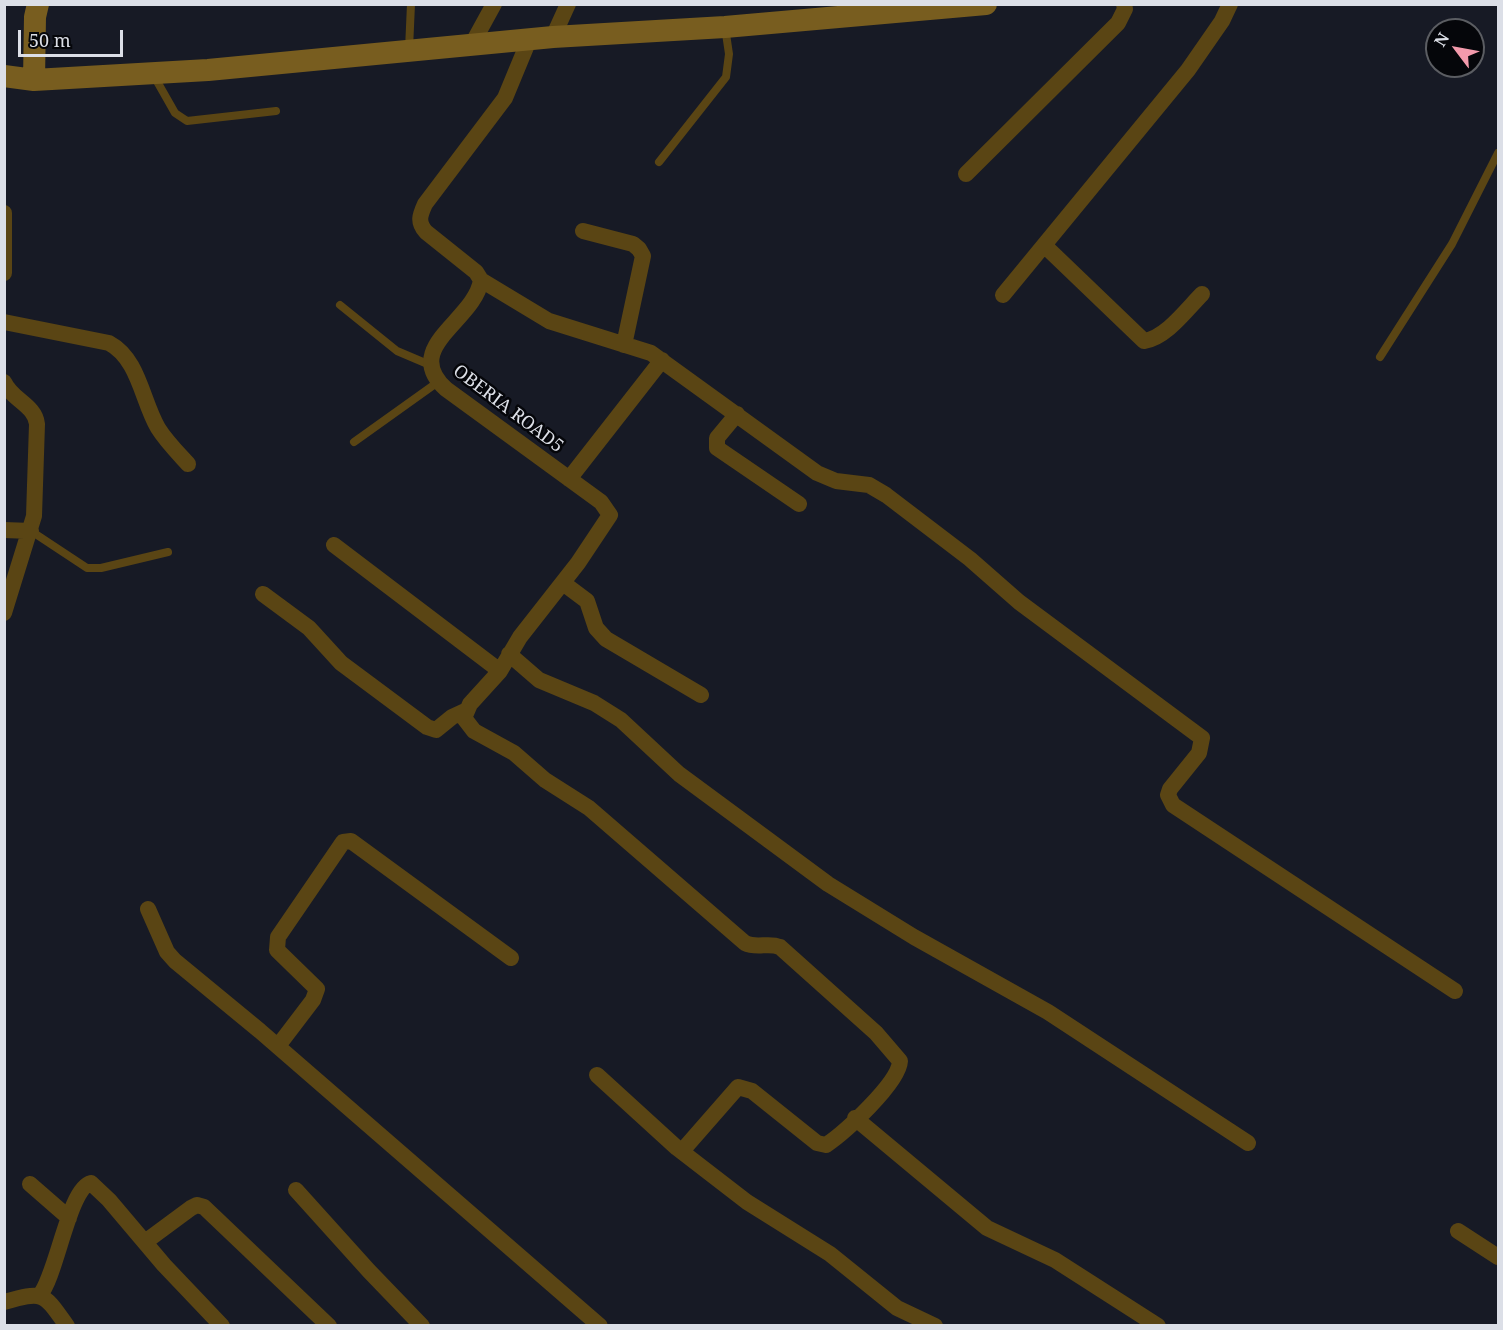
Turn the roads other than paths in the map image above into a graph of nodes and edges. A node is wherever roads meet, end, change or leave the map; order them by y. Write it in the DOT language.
graph roads {
  1 [pos="38,4"];
  2 [pos="411,4"];
  3 [pos="494,4"];
  4 [pos="568,4"];
  5 [pos="986,4"];
  6 [pos="1124,4"];
  7 [pos="1230,4"];
  8 [pos="897,8"];
  9 [pos="725,27"];
  10 [pos="553,37"];
  11 [pos="530,40"];
  12 [pos="471,46"];
  13 [pos="409,52"];
  14 [pos="153,73"];
  15 [pos="4,76"];
  16 [pos="34,80"];
  17 [pos="276,111"];
  18 [pos="1498,153"];
  19 [pos="659,162"];
  20 [pos="966,174"];
  21 [pos="4,213"];
  22 [pos="583,231"];
  23 [pos="1045,246"];
  24 [pos="4,273"];
  25 [pos="481,280"];
  26 [pos="1202,294"];
  27 [pos="1002,295"];
  28 [pos="340,305"];
  29 [pos="4,322"];
  30 [pos="624,345"];
  31 [pos="1380,357"];
  32 [pos="662,360"];
  33 [pos="430,365"];
  34 [pos="4,382"];
  35 [pos="438,382"];
  36 [pos="737,414"];
  37 [pos="354,442"];
  38 [pos="188,464"];
  39 [pos="570,479"];
  40 [pos="799,504"];
  41 [pos="4,530"];
  42 [pos="31,531"];
  43 [pos="334,545"];
  44 [pos="168,552"];
  45 [pos="562,583"];
  46 [pos="263,594"];
  47 [pos="4,613"];
  48 [pos="509,654"];
  49 [pos="500,671"];
  50 [pos="701,695"];
  51 [pos="465,711"];
  52 [pos="148,909"];
  53 [pos="510,958"];
  54 [pos="1455,992"];
  55 [pos="278,1046"];
  56 [pos="597,1075"];
  57 [pos="855,1118"];
  58 [pos="1248,1143"];
  59 [pos="682,1151"];
  60 [pos="30,1184"];
  61 [pos="296,1190"];
  62 [pos="69,1218"];
  63 [pos="1458,1231"];
  64 [pos="145,1242"];
  65 [pos="1498,1257"];
  66 [pos="40,1295"];
  67 [pos="4,1302"];
  68 [pos="67,1326"];
  69 [pos="222,1326"];
  70 [pos="329,1326"];
  71 [pos="422,1326"];
  72 [pos="600,1326"];
  73 [pos="935,1326"];
  74 [pos="1158,1326"];
  1 -- 16 [label="street"];
  2 -- 13 [label="lane"];
  3 -- 12 [label="street"];
  4 -- 10 [label="street"];
  5 -- 8 [label="street"];
  6 -- 20 [label="street"];
  7 -- 23 [label="street"];
  8 -- 9 [label="street"];
  9 -- 10 [label="street"];
  9 -- 19 [label="lane"];
  10 -- 11 [label="street"];
  11 -- 12 [label="street"];
  11 -- 25 [label="street"];
  12 -- 13 [label="street"];
  13 -- 14 [label="street"];
  14 -- 16 [label="street"];
  14 -- 17 [label="lane"];
  15 -- 16 [label="street"];
  18 -- 31 [label="lane"];
  21 -- 24 [label="street"];
  22 -- 30 [label="street"];
  23 -- 26 [label="street"];
  23 -- 27 [label="street"];
  25 -- 30 [label="street"];
  25 -- 33 [label="street, OBERIA ROAD5"];
  28 -- 33 [label="lane"];
  29 -- 38 [label="street"];
  30 -- 32 [label="street"];
  32 -- 36 [label="street"];
  32 -- 39 [label="street"];
  33 -- 35 [label="street, OBERIA ROAD5"];
  34 -- 42 [label="street"];
  35 -- 37 [label="lane"];
  35 -- 39 [label="street, OBERIA ROAD5"];
  36 -- 40 [label="street"];
  36 -- 54 [label="street"];
  39 -- 45 [label="street, OBERIA ROAD5"];
  41 -- 42 [label="street"];
  42 -- 44 [label="lane"];
  42 -- 47 [label="street"];
  43 -- 49 [label="street"];
  45 -- 48 [label="street"];
  45 -- 50 [label="street"];
  46 -- 51 [label="street"];
  48 -- 49 [label="street"];
  48 -- 58 [label="street"];
  49 -- 51 [label="street"];
  51 -- 57 [label="street"];
  52 -- 55 [label="street"];
  53 -- 55 [label="street"];
  55 -- 72 [label="street"];
  56 -- 59 [label="street"];
  57 -- 59 [label="street"];
  57 -- 74 [label="street"];
  59 -- 73 [label="street"];
  60 -- 62 [label="street"];
  61 -- 71 [label="street"];
  62 -- 64 [label="street"];
  62 -- 66 [label="street"];
  63 -- 65 [label="street"];
  64 -- 69 [label="street"];
  64 -- 70 [label="street"];
  66 -- 67 [label="street"];
  66 -- 68 [label="street"];
}
